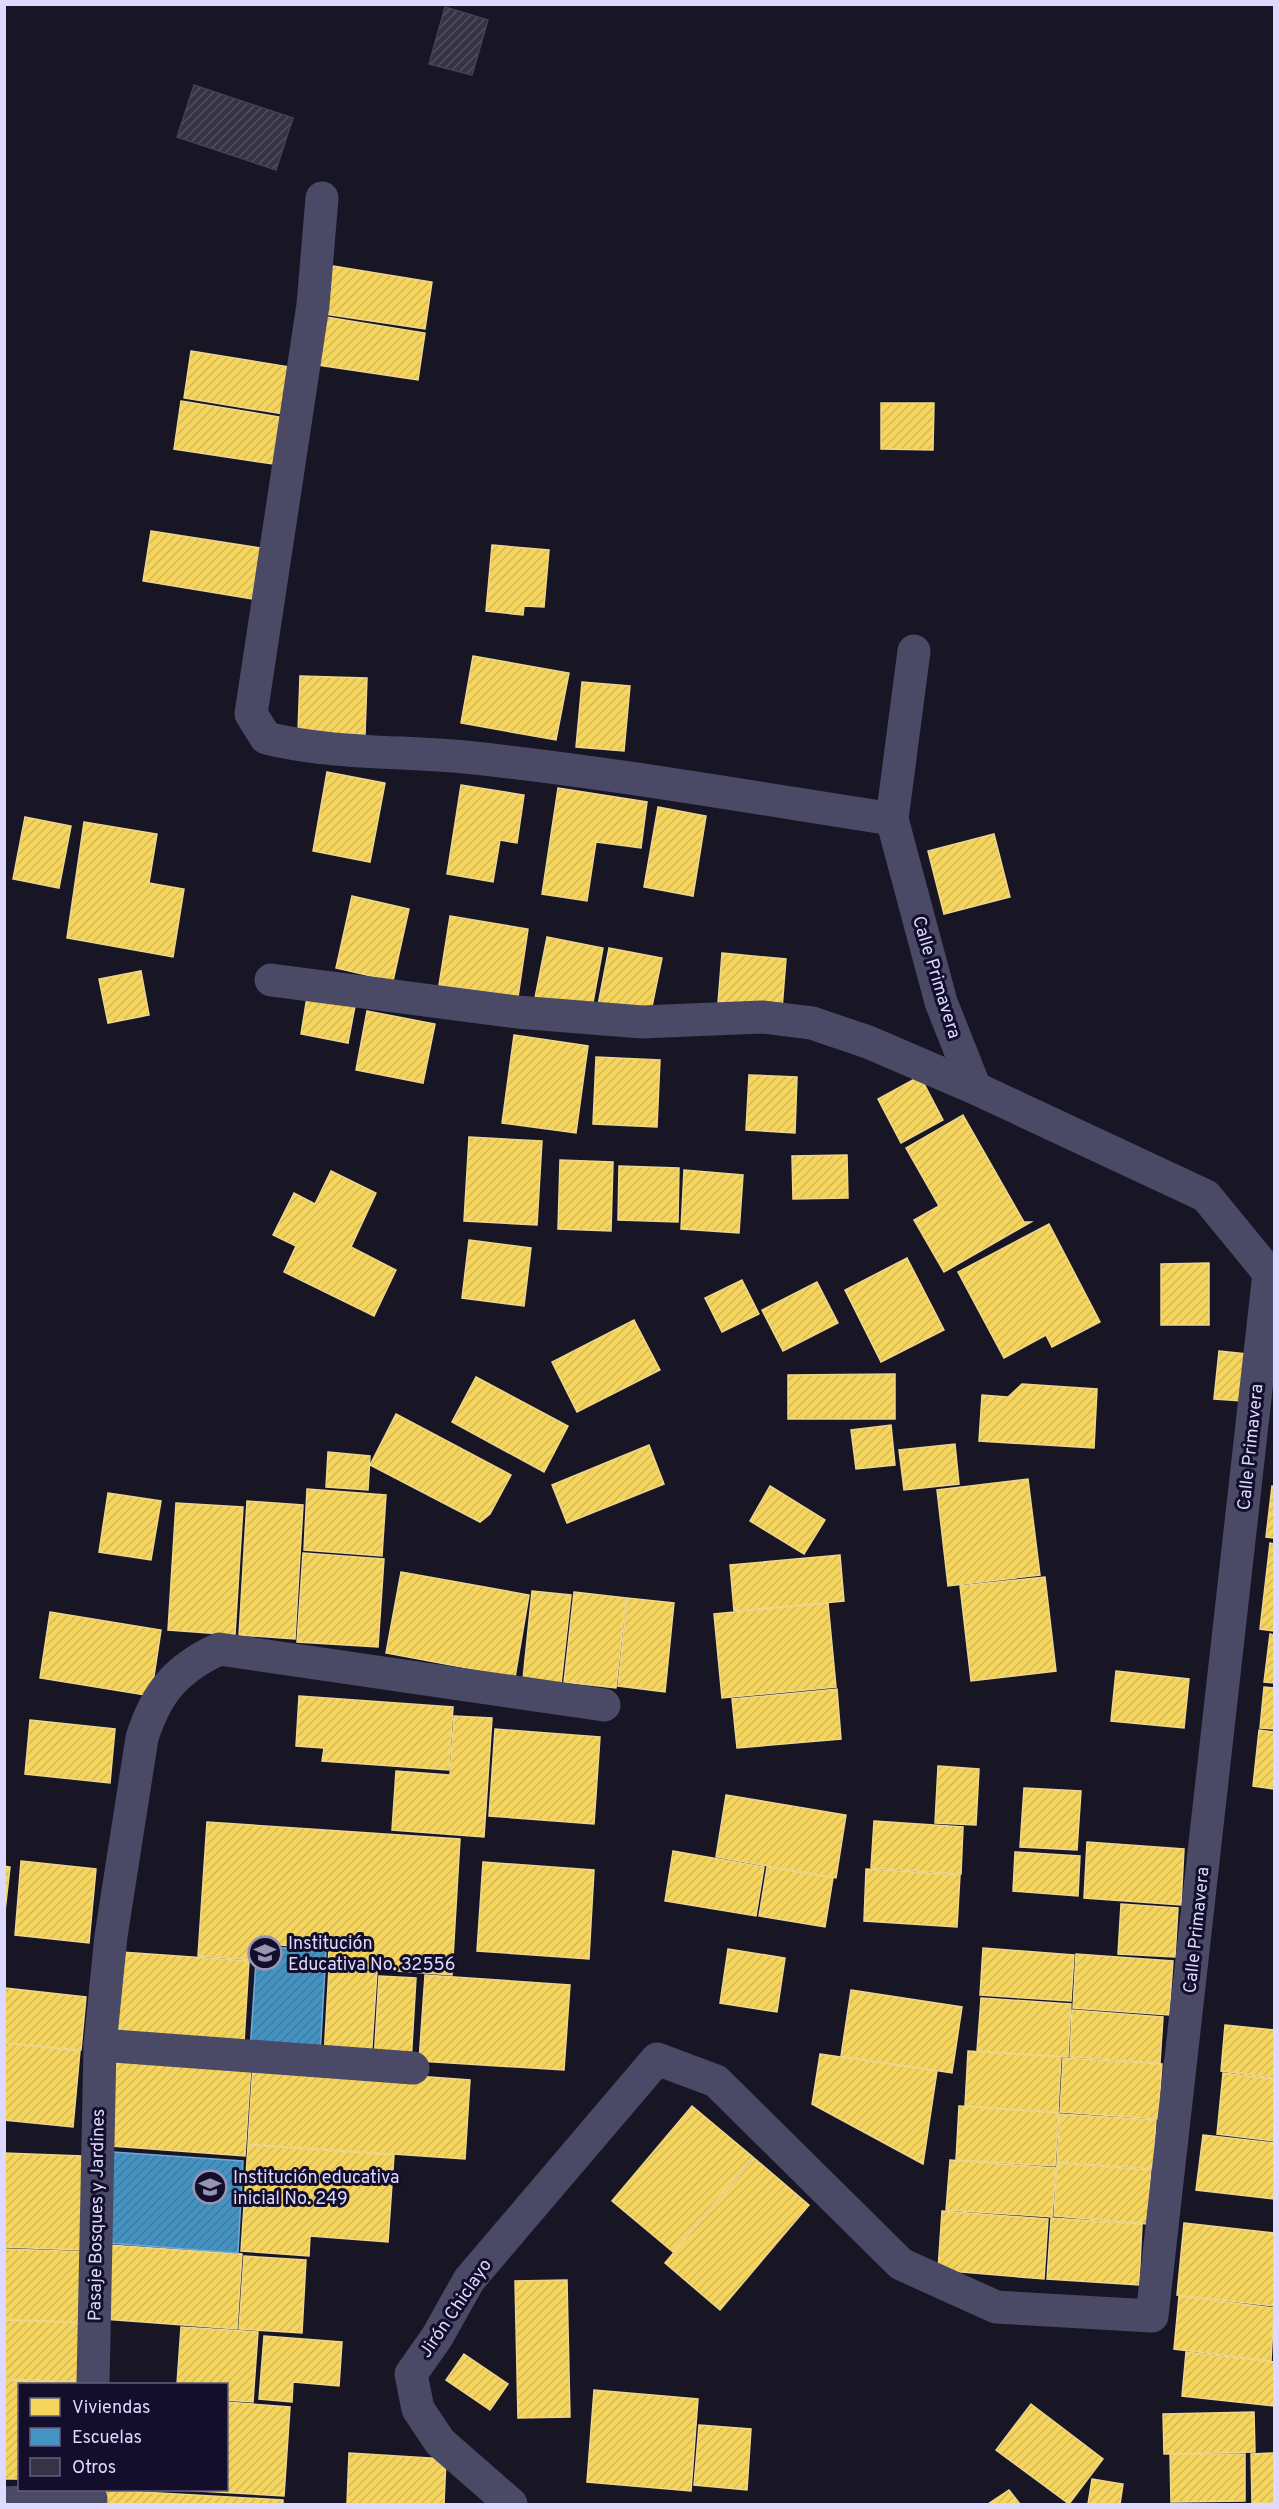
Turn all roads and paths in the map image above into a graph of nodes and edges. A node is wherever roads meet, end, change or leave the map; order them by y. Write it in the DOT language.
graph roads {
  1 [pos="322,198"];
  2 [pos="914,651"];
  3 [pos="892,819"];
  4 [pos="271,980"];
  5 [pos="975,1088"];
  6 [pos="604,1705"];
  7 [pos="100,2045"];
  8 [pos="657,2060"];
  9 [pos="413,2068"];
  10 [pos="93,2383"];
  11 [pos="91,2498"];
  12 [pos="4,2503"];
  13 [pos="511,2505"];
  1 -- 3 [label="street"];
  2 -- 3 [label="street, Calle Primavera"];
  3 -- 5 [label="street, Calle Primavera"];
  4 -- 5 [label="street"];
  5 -- 8 [label="street, Calle Primavera"];
  6 -- 7 [label="street, Pasaje Bosques y Jardines"];
  7 -- 9 [label="street"];
  7 -- 10 [label="street, Pasaje Bosques y Jardines"];
  8 -- 13 [label="street, Jirón Chiclayo"];
  11 -- 12 [label="street"];
}
